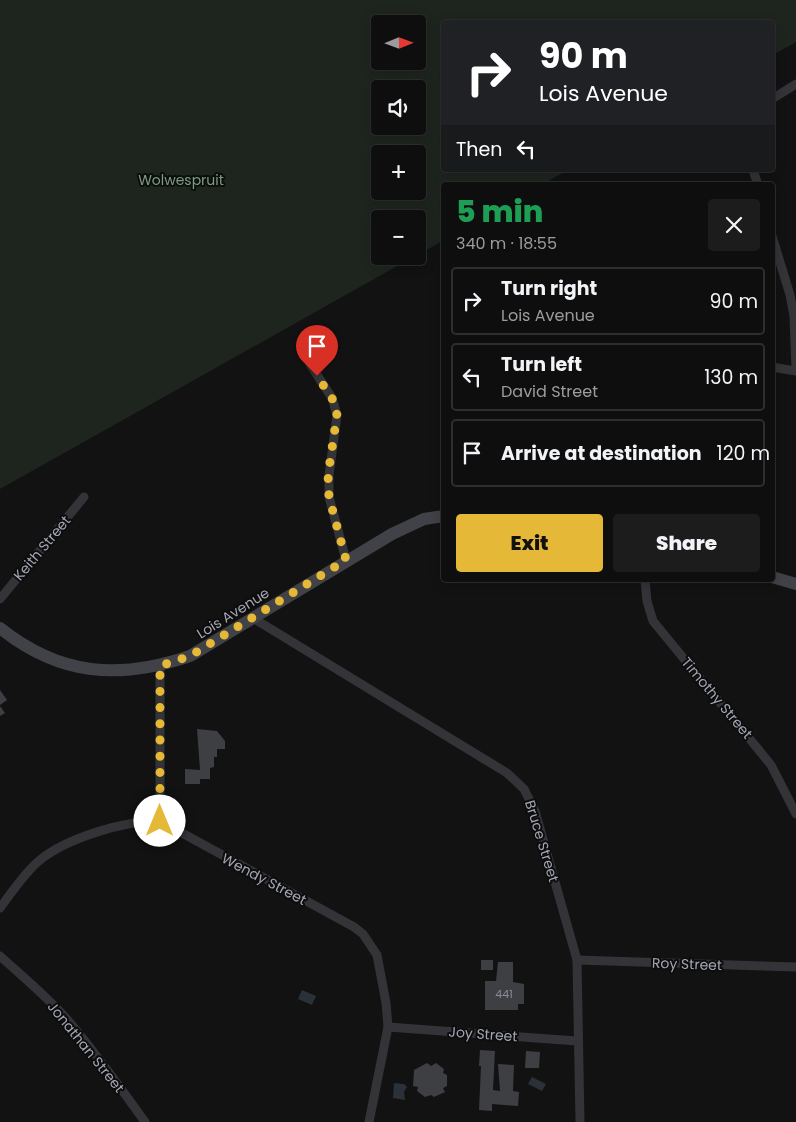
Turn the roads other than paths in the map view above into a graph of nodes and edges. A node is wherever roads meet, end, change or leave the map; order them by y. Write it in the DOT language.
graph roads {
  1 [pos="796,84"];
  2 [pos="775,97"];
  3 [pos="775,247"];
  4 [pos="310,364"];
  5 [pos="775,367"];
  6 [pos="796,370"];
  7 [pos="84,497"];
  8 [pos="441,517"];
  9 [pos="346,560"];
  10 [pos="775,577"];
  11 [pos="645,582"];
  12 [pos="796,584"];
  13 [pos="0,599"];
  14 [pos="253,618"];
  15 [pos="0,628"];
  16 [pos="160,666"];
  17 [pos="796,814"];
  18 [pos="160,821"];
  19 [pos="0,908"];
  20 [pos="0,956"];
  21 [pos="578,960"];
  22 [pos="796,968"];
  23 [pos="388,1027"];
  24 [pos="578,1041"];
  25 [pos="145,1122"];
  26 [pos="369,1122"];
  27 [pos="580,1122"];
  1 -- 2 [label="street"];
  3 -- 6 [label="street"];
  4 -- 9 [label="street"];
  5 -- 6 [label="street"];
  7 -- 13 [label="street, Keith Street"];
  8 -- 9 [label="street, Lois Avenue"];
  9 -- 14 [label="street, Lois Avenue"];
  10 -- 12 [label="street"];
  11 -- 17 [label="street, Timothy Street"];
  14 -- 16 [label="street, Lois Avenue"];
  14 -- 21 [label="street, Bruce Street"];
  15 -- 16 [label="street, Lois Avenue"];
  16 -- 18 [label="street"];
  18 -- 19 [label="street"];
  18 -- 23 [label="street, Wendy Street"];
  20 -- 25 [label="street, Jonathan Street"];
  21 -- 22 [label="street, Roy Street"];
  21 -- 24 [label="street, Bruce Street"];
  23 -- 24 [label="street, Joy Street"];
  23 -- 26 [label="street, Wendy Street"];
  24 -- 27 [label="street, Bruce Street"];
}
